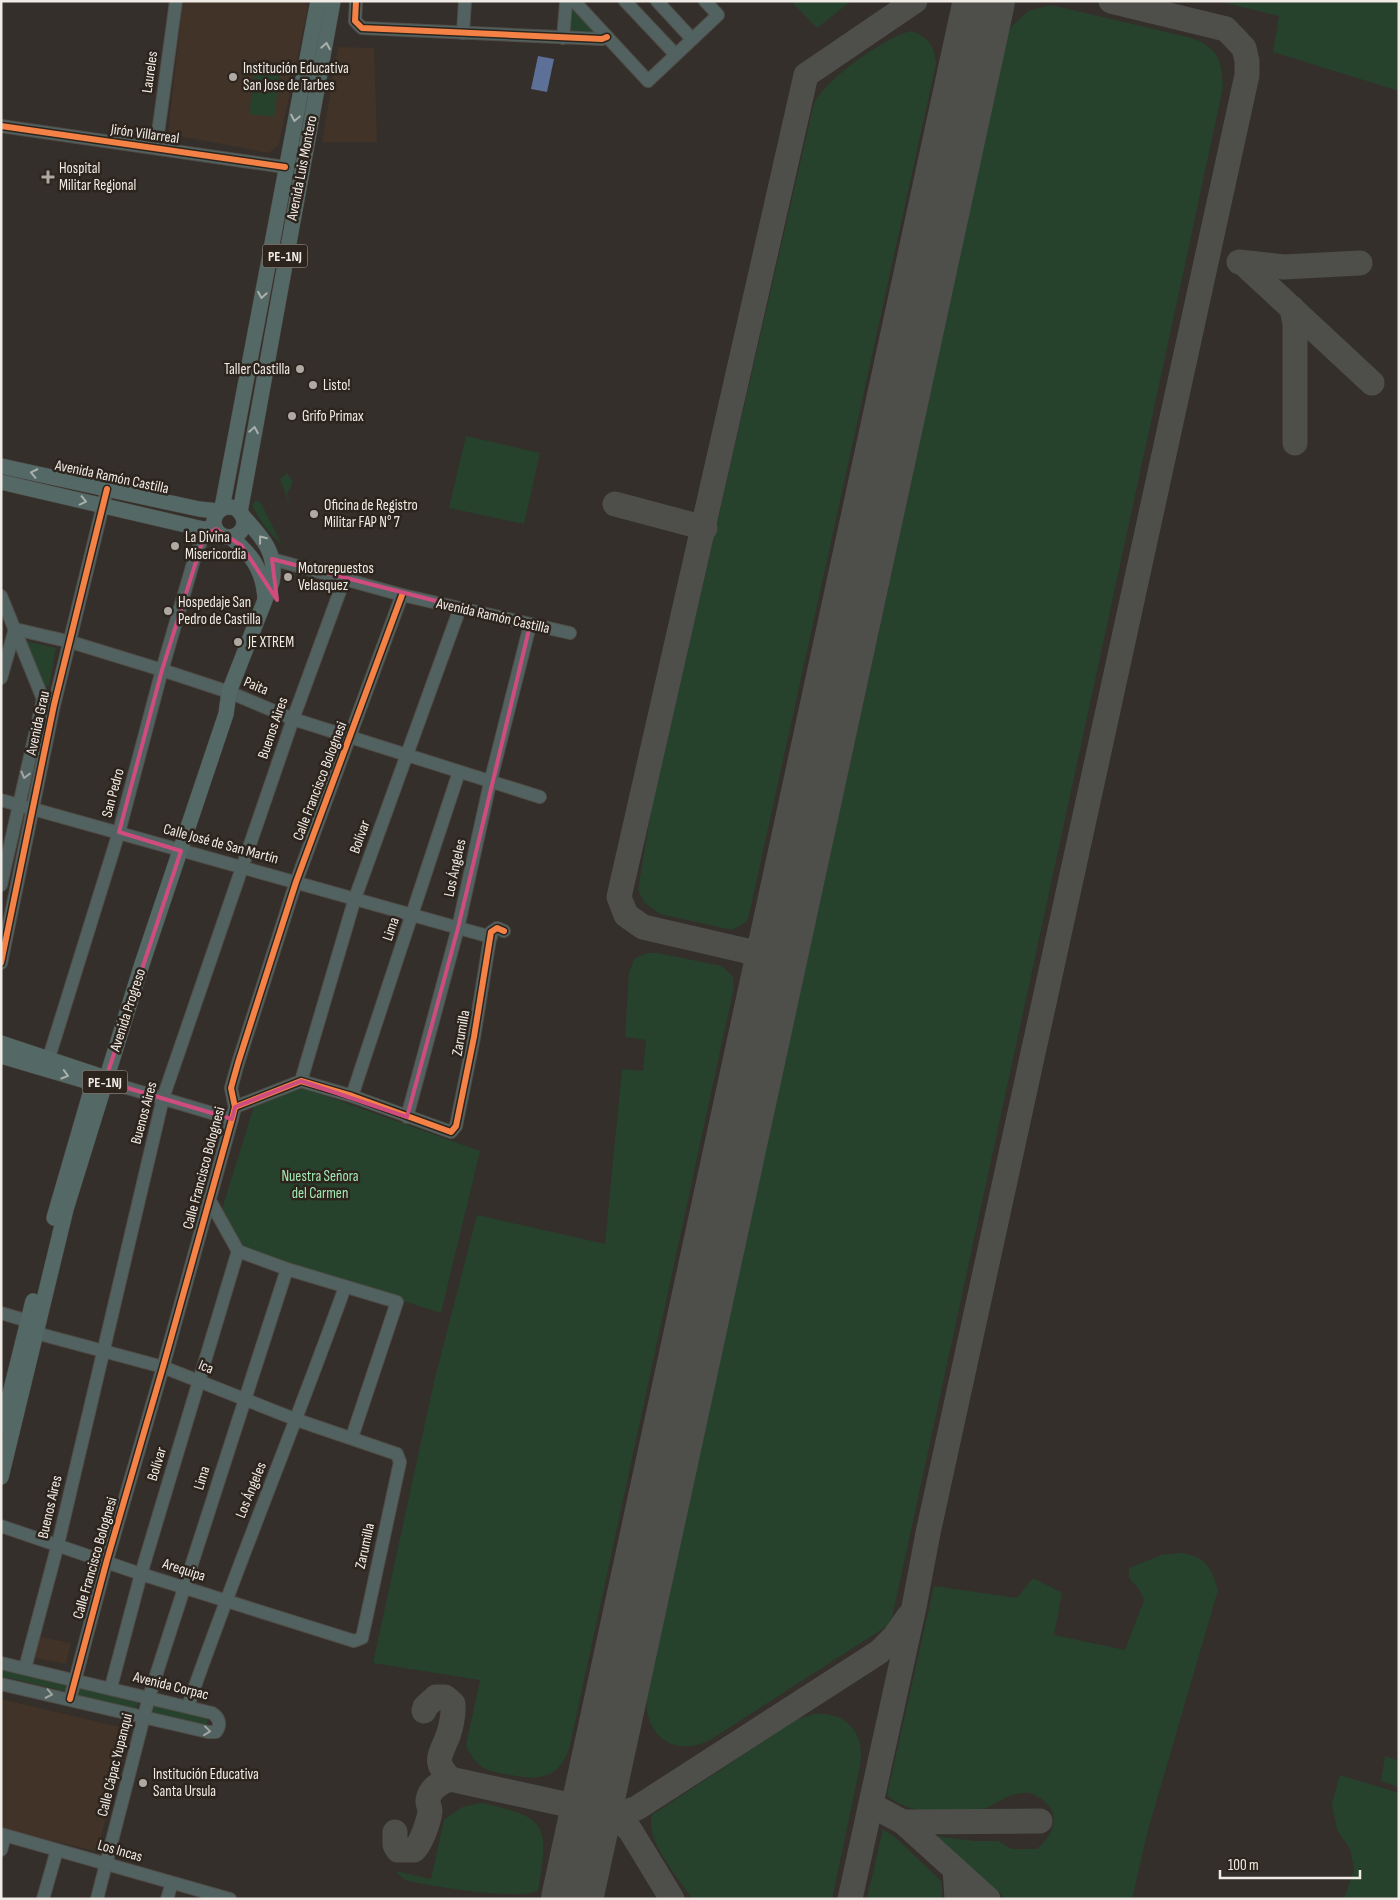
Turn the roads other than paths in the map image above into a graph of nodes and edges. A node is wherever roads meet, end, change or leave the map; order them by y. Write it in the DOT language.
graph roads {
  1 [pos="176,1"];
  2 [pos="318,1"];
  3 [pos="333,1"];
  4 [pos="356,1"];
  5 [pos="465,1"];
  6 [pos="568,1"];
  7 [pos="574,1"];
  8 [pos="624,1"];
  9 [pos="657,1"];
  10 [pos="706,1"];
  11 [pos="463,33"];
  12 [pos="607,37"];
  13 [pos="563,38"];
  14 [pos="692,39"];
  15 [pos="675,54"];
  16 [pos="1,126"];
  17 [pos="156,148"];
  18 [pos="285,167"];
  19 [pos="244,393"];
  20 [pos="260,396"];
  21 [pos="232,456"];
  22 [pos="249,459"];
  23 [pos="1,466"];
  24 [pos="1,482"];
  25 [pos="108,489"];
  26 [pos="104,506"];
  27 [pos="220,510"];
  28 [pos="240,513"];
  29 [pos="215,528"];
  30 [pos="230,537"];
  31 [pos="272,559"];
  32 [pos="344,580"];
  33 [pos="402,595"];
  34 [pos="1,596"];
  35 [pos="266,601"];
  36 [pos="460,608"];
  37 [pos="530,625"];
  38 [pos="15,629"];
  39 [pos="570,634"];
  40 [pos="70,642"];
  41 [pos="162,670"];
  42 [pos="1,678"];
  43 [pos="229,692"];
  44 [pos="293,719"];
  45 [pos="350,737"];
  46 [pos="407,755"];
  47 [pos="459,772"];
  48 [pos="490,783"];
  49 [pos="540,797"];
  50 [pos="1,800"];
  51 [pos="18,804"];
  52 [pos="33,808"];
  53 [pos="119,832"];
  54 [pos="176,849"];
  55 [pos="242,867"];
  56 [pos="3,869"];
  57 [pos="296,882"];
  58 [pos="1,885"];
  59 [pos="355,898"];
  60 [pos="413,915"];
  61 [pos="458,928"];
  62 [pos="504,931"];
  63 [pos="490,937"];
  64 [pos="1,963"];
  65 [pos="1,1042"];
  66 [pos="1,1056"];
  67 [pos="47,1063"];
  68 [pos="103,1081"];
  69 [pos="301,1081"];
  70 [pos="352,1096"];
  71 [pos="163,1098"];
  72 [pos="234,1113"];
  73 [pos="407,1116"];
  74 [pos="209,1198"];
  75 [pos="238,1251"];
  76 [pos="286,1269"];
  77 [pos="345,1287"];
  78 [pos="1,1313"];
  79 [pos="32,1327"];
  80 [pos="103,1350"];
  81 [pos="163,1368"];
  82 [pos="198,1382"];
  83 [pos="243,1400"];
  84 [pos="297,1420"];
  85 [pos="1,1430"];
  86 [pos="352,1437"];
  87 [pos="400,1457"];
  88 [pos="1,1477"];
  89 [pos="1,1526"];
  90 [pos="58,1544"];
  91 [pos="107,1560"];
  92 [pos="142,1574"];
  93 [pos="185,1588"];
  94 [pos="225,1600"];
  95 [pos="359,1641"];
  96 [pos="1,1663"];
  97 [pos="25,1668"];
  98 [pos="75,1679"];
  99 [pos="1,1684"];
  100 [pos="111,1687"];
  101 [pos="149,1696"];
  102 [pos="70,1699"];
  103 [pos="188,1706"];
  104 [pos="144,1716"];
  105 [pos="3,1835"];
  106 [pos="1,1850"];
  107 [pos="57,1850"];
  108 [pos="106,1864"];
  109 [pos="172,1883"];
  110 [pos="225,1898"];
  111 [pos="43,1899"];
  112 [pos="97,1899"];
  113 [pos="167,1899"];
  1 -- 17 [label="street, Laureles"];
  2 -- 18 [label="main road, Avenida Luis Montero / PE-1NJ, one-way"];
  20 -- 3 [label="main road, Avenida Luis Montero / PE-1NJ, one-way"];
  4 -- 11 [label="street"];
  5 -- 11 [label="street"];
  6 -- 13 [label="street"];
  7 -- 12 [label="street"];
  8 -- 15 [label="street"];
  9 -- 14 [label="street"];
  10 -- 14 [label="street"];
  11 -- 13 [label="street"];
  12 -- 13 [label="street"];
  12 -- 15 [label="street"];
  14 -- 15 [label="street"];
  16 -- 17 [label="street, Jirón Villarreal"];
  17 -- 18 [label="street, Jirón Villarreal"];
  18 -- 19 [label="main road, Avenida Luis Montero / PE-1NJ, one-way"];
  19 -- 20 [label="main road"];
  19 -- 21 [label="main road, Avenida Luis Montero / PE-1NJ"];
  22 -- 20 [label="main road, Avenida Luis Montero / PE-1NJ, one-way"];
  21 -- 22 [label="main road"];
  21 -- 27 [label="main road, Avenida Luis Montero / PE-1NJ"];
  22 -- 28 [label="main road, Avenida Luis Montero / PE-1NJ"];
  25 -- 23 [label="main road, Avenida Ramón Castilla, one-way"];
  24 -- 26 [label="main road, Avenida Ramón Castilla, one-way"];
  25 -- 26 [label="street, Avenida Grau"];
  25 -- 27 [label="main road, Avenida Ramón Castilla"];
  26 -- 29 [label="main road, Avenida Ramón Castilla"];
  26 -- 40 [label="street, Avenida Grau"];
  27 -- 28 [label="main road"];
  27 -- 29 [label="main road, PE-1NJ"];
  28 -- 30 [label="main road, PE-1NJ"];
  31 -- 28 [label="main road, Avenida Progreso / PE-1NJ, one-way"];
  29 -- 30 [label="main road"];
  29 -- 41 [label="street, San Pedro"];
  30 -- 35 [label="main road"];
  31 -- 32 [label="street, Avenida Ramón Castilla"];
  31 -- 35 [label="main road, Avenida Progreso / PE-1NJ"];
  32 -- 33 [label="street, Avenida Ramón Castilla"];
  32 -- 44 [label="street, Buenos Aires"];
  33 -- 36 [label="street, Avenida Ramón Castilla"];
  33 -- 45 [label="street, Calle Francisco Bolognesi"];
  34 -- 38 [label="street, Avenida Grau"];
  35 -- 43 [label="main road, Avenida Progreso / PE-1NJ"];
  36 -- 37 [label="street, Avenida Ramón Castilla"];
  36 -- 46 [label="street, Bolívar"];
  37 -- 39 [label="street, Avenida Ramón Castilla"];
  37 -- 48 [label="street, Los Ángeles"];
  38 -- 40 [label="street, Paita"];
  38 -- 42 [label="street"];
  38 -- 51 [label="street, Avenida Grau, one-way"];
  40 -- 41 [label="street, Paita"];
  40 -- 52 [label="street, Avenida Grau"];
  41 -- 43 [label="street, Paita"];
  41 -- 53 [label="street, San Pedro"];
  43 -- 44 [label="street, Paita"];
  43 -- 54 [label="main road, Avenida Progreso / PE-1NJ"];
  44 -- 45 [label="street, Paita"];
  44 -- 55 [label="street, Buenos Aires"];
  45 -- 46 [label="street, Paita"];
  45 -- 57 [label="street, Calle Francisco Bolognesi"];
  46 -- 47 [label="street, Paita"];
  46 -- 59 [label="street, Bolívar"];
  47 -- 48 [label="street, Paita"];
  47 -- 60 [label="street, Lima"];
  48 -- 49 [label="street, Paita"];
  48 -- 61 [label="street, Los Ángeles"];
  50 -- 51 [label="street, Calle José de San Martín"];
  51 -- 52 [label="street, Calle José de San Martín"];
  51 -- 56 [label="street, Avenida Grau"];
  52 -- 53 [label="street, Calle José de San Martín"];
  52 -- 64 [label="street, Avenida Grau"];
  53 -- 54 [label="street, Calle José de San Martín"];
  53 -- 67 [label="street, San Pedro"];
  54 -- 55 [label="street, Calle José de San Martín"];
  54 -- 68 [label="main road, Avenida Progreso / PE-1NJ"];
  55 -- 57 [label="street, Calle José de San Martín"];
  55 -- 71 [label="street, Buenos Aires"];
  56 -- 58 [label="street, Avenida Grau"];
  57 -- 59 [label="street, Calle José de San Martín"];
  57 -- 72 [label="street, Calle Francisco Bolognesi"];
  59 -- 60 [label="street, Calle José de San Martín"];
  59 -- 69 [label="street, Bolívar"];
  60 -- 61 [label="street, Calle José de San Martín"];
  60 -- 70 [label="street, Lima"];
  61 -- 63 [label="street, Calle José de San Martín"];
  61 -- 73 [label="street, Los Ángeles"];
  62 -- 63 [label="street"];
  63 -- 73 [label="street, Zarumilla"];
  65 -- 67 [label="main road"];
  66 -- 67 [label="main road"];
  67 -- 68 [label="main road"];
  68 -- 71 [label="street"];
  68 -- 79 [label="main road, Avenida Progreso / PE-1NJ"];
  69 -- 70 [label="street"];
  69 -- 72 [label="street"];
  70 -- 73 [label="street"];
  71 -- 72 [label="street"];
  71 -- 80 [label="street, Buenos Aires"];
  72 -- 74 [label="street, Calle Francisco Bolognesi"];
  74 -- 75 [label="street"];
  74 -- 81 [label="street, Calle Francisco Bolognesi"];
  75 -- 76 [label="street"];
  75 -- 82 [label="street, Bolívar"];
  76 -- 77 [label="street"];
  76 -- 83 [label="street, Lima"];
  77 -- 84 [label="street, Los Ángeles"];
  77 -- 86 [label="street"];
  78 -- 79 [label="street, Ica"];
  79 -- 80 [label="street, Ica"];
  79 -- 85 [label="main road, Avenida Progreso / PE-1NJ"];
  79 -- 88 [label="main road, Avenida Progreso / PE-1NJ"];
  80 -- 81 [label="street, Ica"];
  80 -- 90 [label="street, Buenos Aires"];
  81 -- 82 [label="street, Ica"];
  81 -- 91 [label="street, Calle Francisco Bolognesi"];
  82 -- 83 [label="street, Ica"];
  82 -- 92 [label="street, Bolívar"];
  83 -- 84 [label="street, Ica"];
  83 -- 93 [label="street, Lima"];
  84 -- 86 [label="street, Ica"];
  84 -- 94 [label="street, Los Ángeles"];
  86 -- 87 [label="street, Ica"];
  87 -- 95 [label="street, Zarumilla"];
  89 -- 90 [label="street, Arequipa"];
  90 -- 91 [label="street, Arequipa"];
  90 -- 97 [label="street, Buenos Aires"];
  91 -- 92 [label="street, Arequipa"];
  91 -- 98 [label="street, Calle Francisco Bolognesi"];
  92 -- 93 [label="street, Arequipa"];
  92 -- 100 [label="street, Bolívar"];
  93 -- 94 [label="street, Arequipa"];
  93 -- 101 [label="street, Lima"];
  94 -- 95 [label="street, Arequipa"];
  94 -- 103 [label="street, Los Ángeles"];
  96 -- 97 [label="street, Avenida Corpac"];
  97 -- 98 [label="street, Avenida Corpac"];
  98 -- 100 [label="street, Avenida Corpac"];
  98 -- 102 [label="street, Calle Francisco Bolognesi"];
  99 -- 102 [label="street, Avenida Corpac, one-way"];
  100 -- 101 [label="street, Avenida Corpac"];
  101 -- 103 [label="street, Avenida Corpac"];
  101 -- 104 [label="street, Calle Cápac Yupanqui"];
  102 -- 104 [label="street, Avenida Corpac"];
  104 -- 103 [label="street, Avenida Corpac, one-way"];
  104 -- 108 [label="street, Calle Cápac Yupanqui"];
  105 -- 106 [label="street"];
  105 -- 107 [label="street, Los Incas"];
  107 -- 108 [label="street, Los Incas"];
  107 -- 111 [label="street"];
  108 -- 109 [label="street, Los Incas"];
  108 -- 112 [label="street, Calle Cápac Yupanqui"];
  109 -- 110 [label="street, Los Incas"];
  109 -- 113 [label="street"];
}
